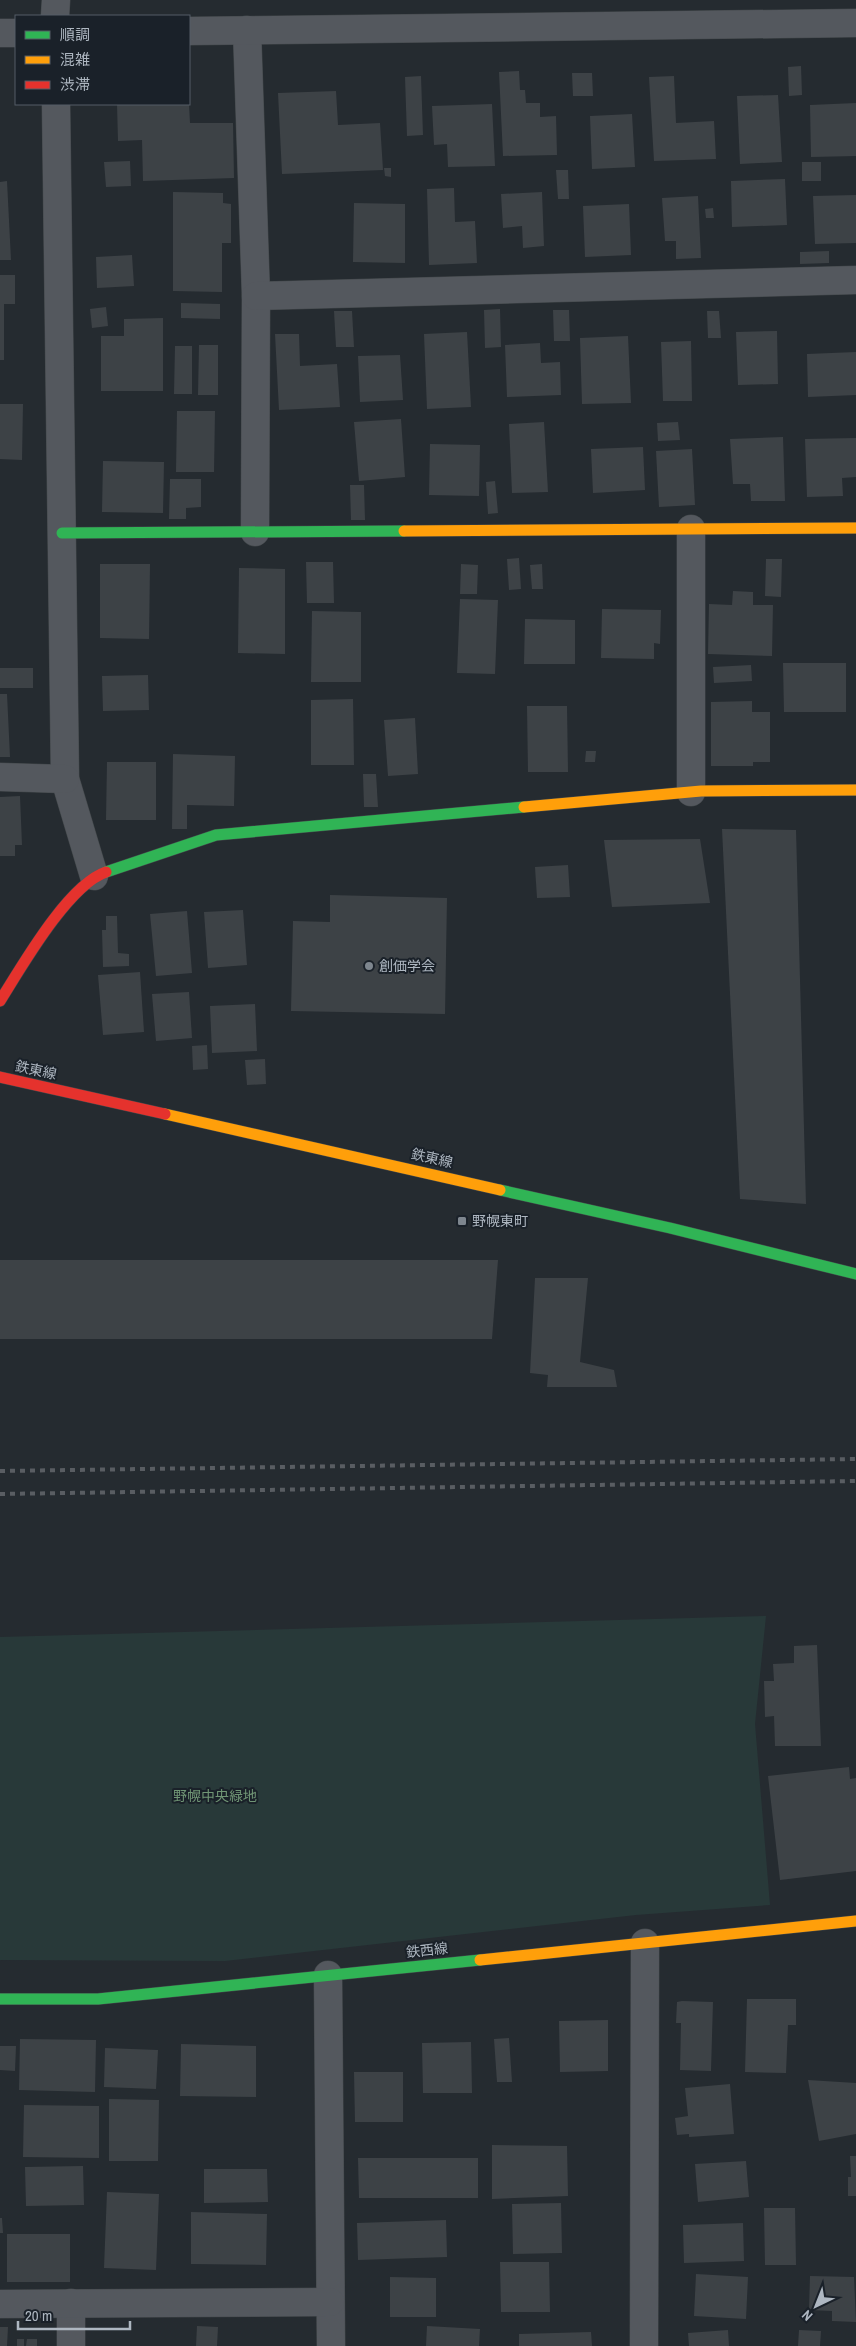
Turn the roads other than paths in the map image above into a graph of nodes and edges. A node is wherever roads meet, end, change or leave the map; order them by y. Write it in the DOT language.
graph roads {
  1 [pos="56,0"];
  2 [pos="55,15"];
  3 [pos="856,23"];
  4 [pos="247,30"];
  5 [pos="190,31"];
  6 [pos="0,33"];
  7 [pos="15,33"];
  8 [pos="56,105"];
  9 [pos="856,280"];
  10 [pos="256,296"];
  11 [pos="856,528"];
  12 [pos="691,529"];
  13 [pos="255,532"];
  14 [pos="62,534"];
  15 [pos="0,777"];
  16 [pos="65,779"];
  17 [pos="856,790"];
  18 [pos="691,792"];
  19 [pos="94,876"];
  20 [pos="0,1001"];
  21 [pos="0,1077"];
  22 [pos="856,1274"];
  23 [pos="856,1921"];
  24 [pos="645,1943"];
  25 [pos="328,1976"];
  26 [pos="0,1999"];
  27 [pos="330,2302"];
  28 [pos="71,2303"];
  29 [pos="0,2304"];
  30 [pos="71,2346"];
  31 [pos="331,2346"];
  32 [pos="644,2346"];
  1 -- 2 [label="street"];
  3 -- 4 [label="street"];
  4 -- 5 [label="street"];
  4 -- 10 [label="street"];
  6 -- 7 [label="street"];
  8 -- 14 [label="street"];
  9 -- 10 [label="street"];
  10 -- 13 [label="street"];
  11 -- 12 [label="street"];
  12 -- 13 [label="street"];
  12 -- 18 [label="street"];
  13 -- 14 [label="street"];
  14 -- 16 [label="street"];
  15 -- 16 [label="street"];
  16 -- 19 [label="street"];
  17 -- 18 [label="street"];
  18 -- 19 [label="street"];
  19 -- 20 [label="street"];
  21 -- 22 [label="street, 鉄東線"];
  23 -- 24 [label="street, 鉄西線"];
  24 -- 25 [label="street, 鉄西線"];
  24 -- 32 [label="street"];
  25 -- 26 [label="street, 鉄西線"];
  25 -- 27 [label="street"];
  27 -- 28 [label="street"];
  27 -- 31 [label="street"];
  28 -- 29 [label="street"];
  28 -- 30 [label="street"];
}
